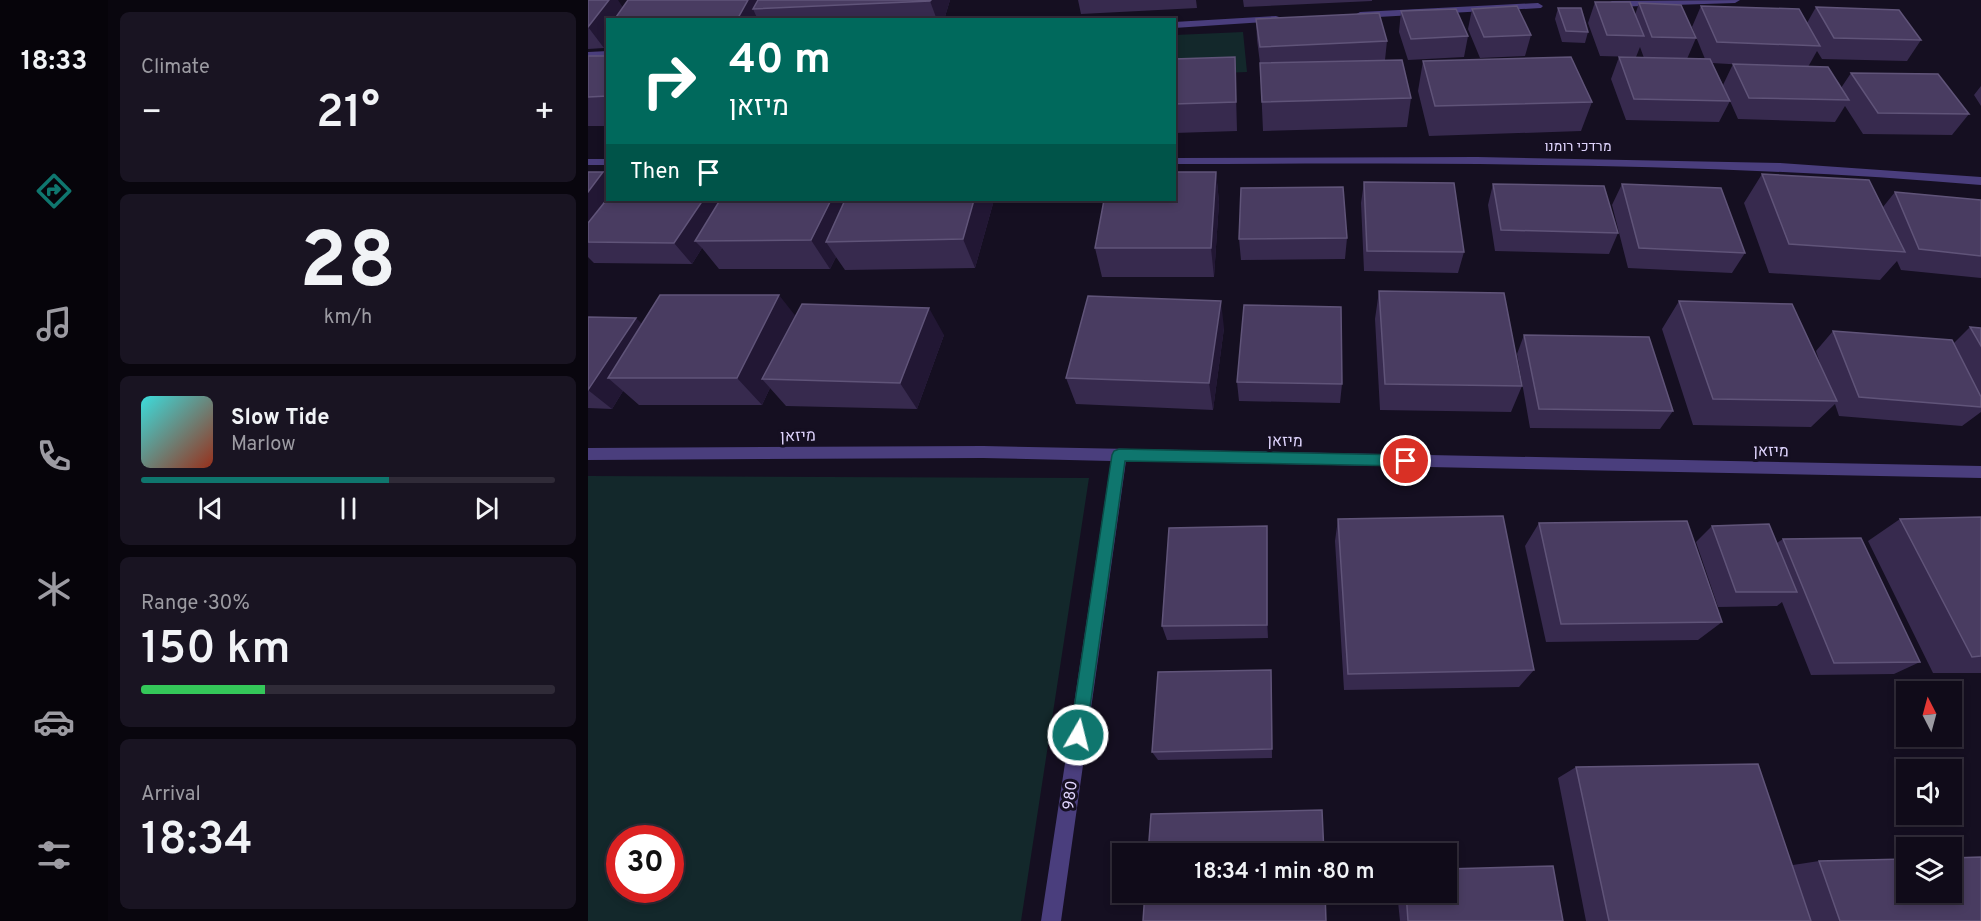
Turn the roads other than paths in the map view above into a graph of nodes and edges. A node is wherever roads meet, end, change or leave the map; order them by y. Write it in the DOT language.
graph roads {
  1 [pos="1735,0"];
  2 [pos="1603,4"];
  3 [pos="1538,6"];
  4 [pos="1350,15"];
  5 [pos="1292,19"];
  6 [pos="1176,25"];
  7 [pos="606,54"];
  8 [pos="588,55"];
  9 [pos="1176,161"];
  10 [pos="588,162"];
  11 [pos="606,162"];
  12 [pos="1981,181"];
  13 [pos="588,454"];
  14 [pos="1119,455"];
  15 [pos="1981,472"];
  16 [pos="1051,921"];
  1 -- 2 [label="street"];
  3 -- 4 [label="street"];
  5 -- 6 [label="street"];
  7 -- 8 [label="street"];
  9 -- 12 [label="street, מרדכי רומנו"];
  10 -- 11 [label="street"];
  13 -- 14 [label="street, מיזאן"];
  14 -- 15 [label="street, מיזאן"];
  14 -- 16 [label="street, 980"];
}
